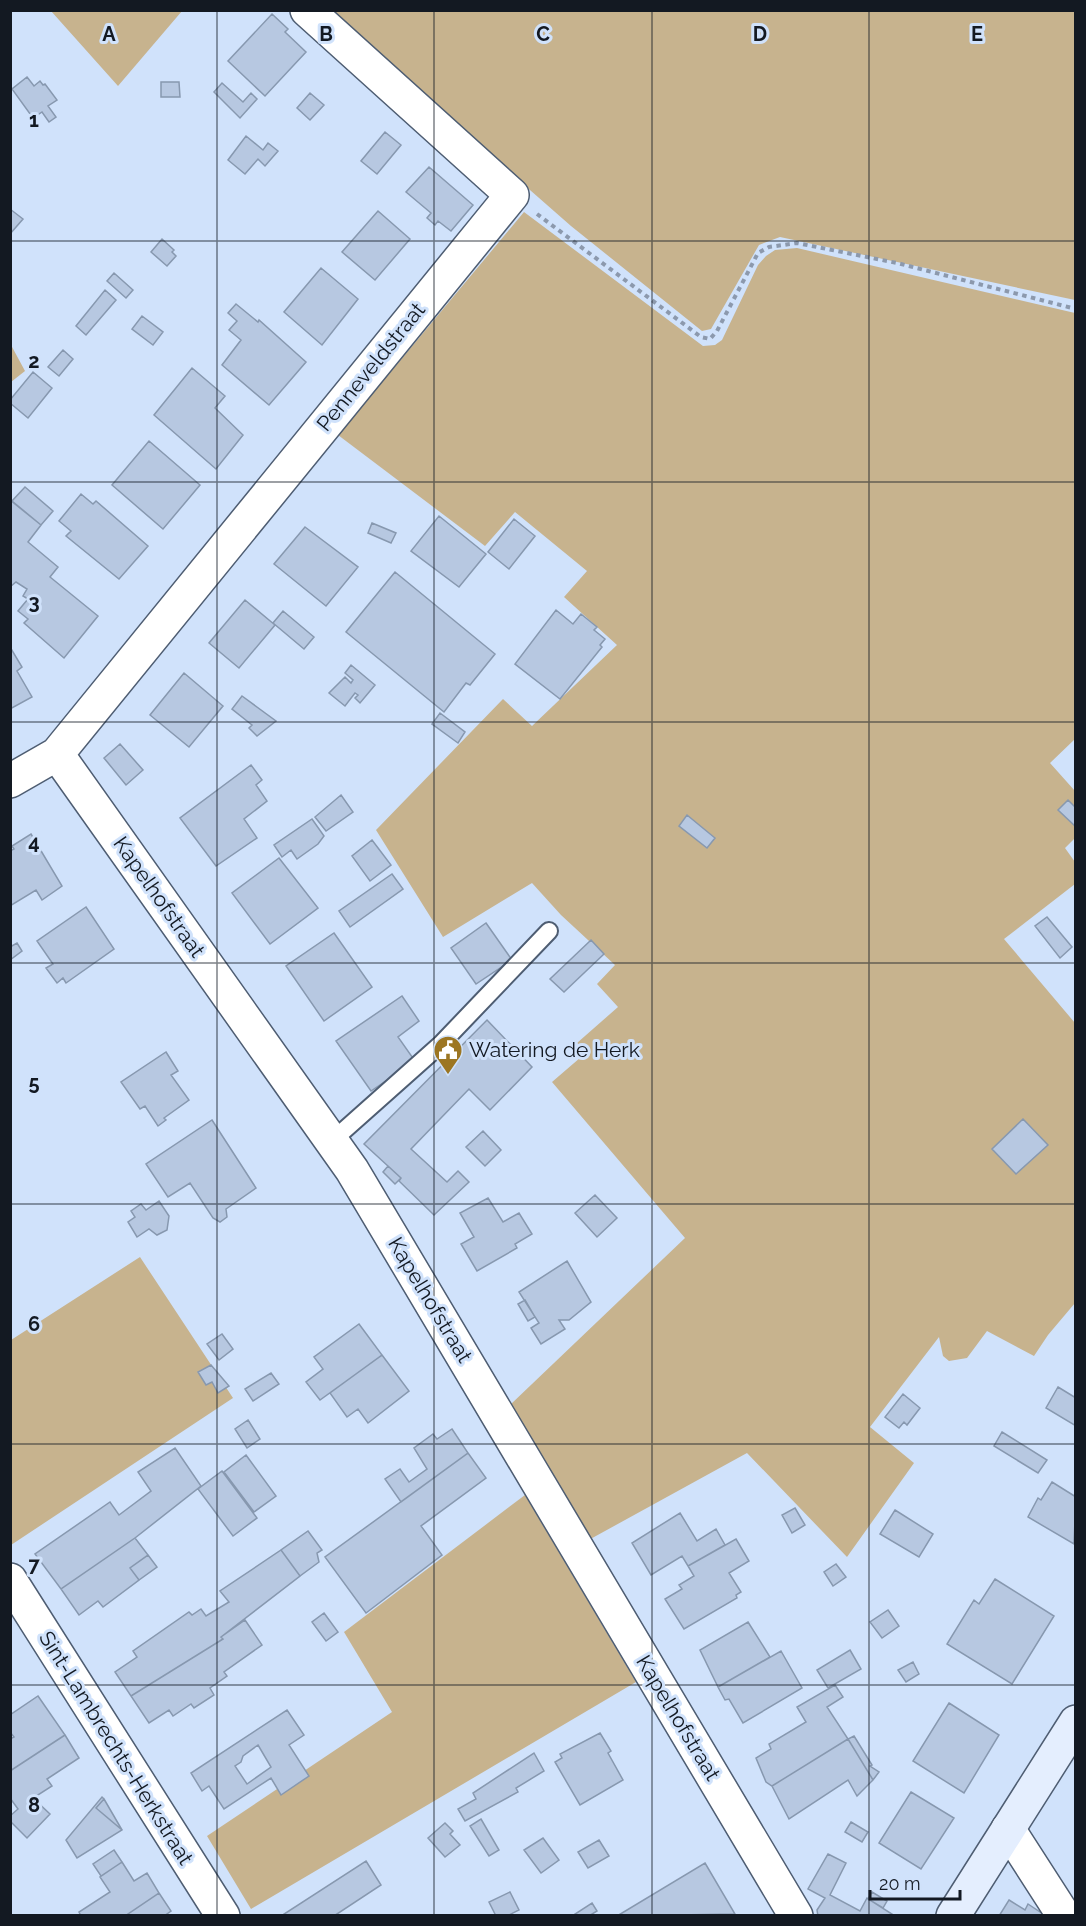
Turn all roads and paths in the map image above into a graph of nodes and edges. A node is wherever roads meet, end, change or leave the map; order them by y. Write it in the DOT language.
graph roads {
  1 [pos="308,10"];
  2 [pos="512,195"];
  3 [pos="1076,309"];
  4 [pos="57,754"];
  5 [pos="10,781"];
  6 [pos="549,931"];
  7 [pos="332,1141"];
  8 [pos="10,1580"];
  9 [pos="1076,1722"];
  10 [pos="1008,1829"];
  11 [pos="223,1916"];
  12 [pos="796,1916"];
  13 [pos="953,1916"];
  14 [pos="1064,1916"];
  1 -- 2 [label="street"];
  2 -- 3 [label="path"];
  2 -- 4 [label="street, Penneveldstraat"];
  4 -- 5 [label="street"];
  4 -- 7 [label="street, Kapelhofstraat"];
  6 -- 7 [label="lane"];
  7 -- 12 [label="street, Kapelhofstraat"];
  8 -- 11 [label="street, Sint-Lambrechts-Herkstraat"];
  9 -- 10 [label="main road"];
  10 -- 13 [label="main road"];
  10 -- 14 [label="street"];
}
